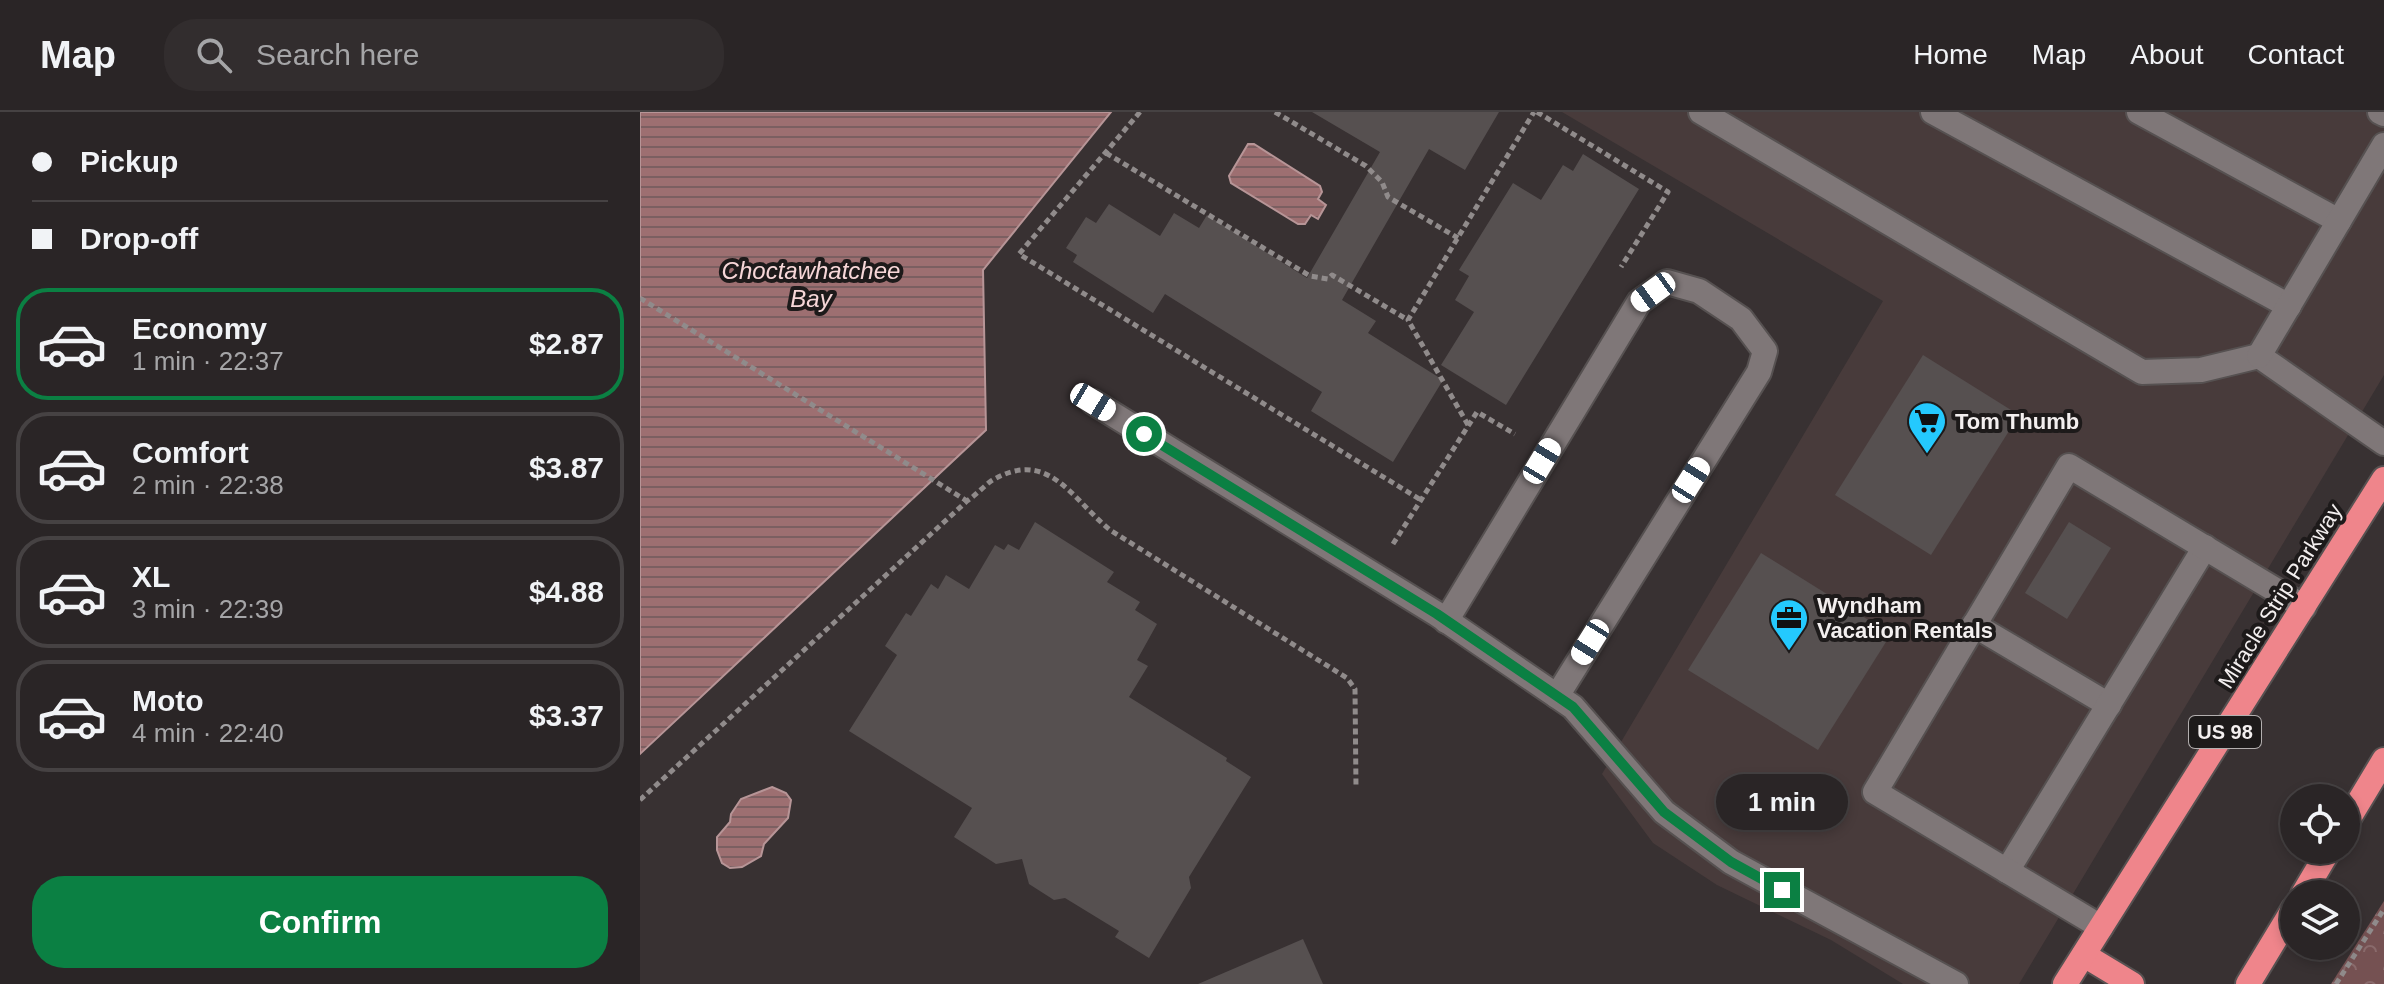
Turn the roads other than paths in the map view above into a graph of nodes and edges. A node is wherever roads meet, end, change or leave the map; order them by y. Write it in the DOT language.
graph roads {
  1 [pos="1701,112"];
  2 [pos="1933,112"];
  3 [pos="2139,112"];
  4 [pos="2384,145"];
  5 [pos="2339,221"];
  6 [pos="2289,306"];
  7 [pos="2259,356"];
  8 [pos="1093,402"];
  9 [pos="2384,443"];
  10 [pos="2384,479"];
  11 [pos="2205,547"];
  12 [pos="2304,607"];
  13 [pos="1446,621"];
  14 [pos="1974,625"];
  15 [pos="1557,696"];
  16 [pos="2109,705"];
  17 [pos="2384,760"];
  18 [pos="2360,800"];
  19 [pos="2007,871"];
  20 [pos="2101,927"];
  21 [pos="2280,931"];
  22 [pos="2084,955"];
  23 [pos="1956,984"];
  24 [pos="2065,984"];
  25 [pos="2132,984"];
  26 [pos="2248,984"];
  1 -- 7 [label="lane"];
  2 -- 6 [label="lane"];
  3 -- 5 [label="lane"];
  4 -- 5 [label="lane"];
  5 -- 6 [label="lane"];
  6 -- 7 [label="lane"];
  7 -- 9 [label="lane"];
  8 -- 13 [label="lane"];
  10 -- 12 [label="highway, Miracle Strip Parkway / US 98"];
  11 -- 12 [label="lane"];
  11 -- 14 [label="lane"];
  11 -- 16 [label="lane"];
  12 -- 20 [label="highway, Miracle Strip Parkway / US 98"];
  13 -- 15 [label="lane"];
  13 -- 15 [label="lane"];
  14 -- 16 [label="lane"];
  14 -- 19 [label="lane"];
  15 -- 23 [label="lane"];
  16 -- 19 [label="lane"];
  17 -- 18 [label="highway"];
  19 -- 20 [label="lane"];
  20 -- 22 [label="highway, Miracle Strip Parkway / US 98"];
  21 -- 26 [label="highway"];
  22 -- 24 [label="highway, Miracle Strip Parkway / US 98"];
  22 -- 25 [label="highway"];
}
